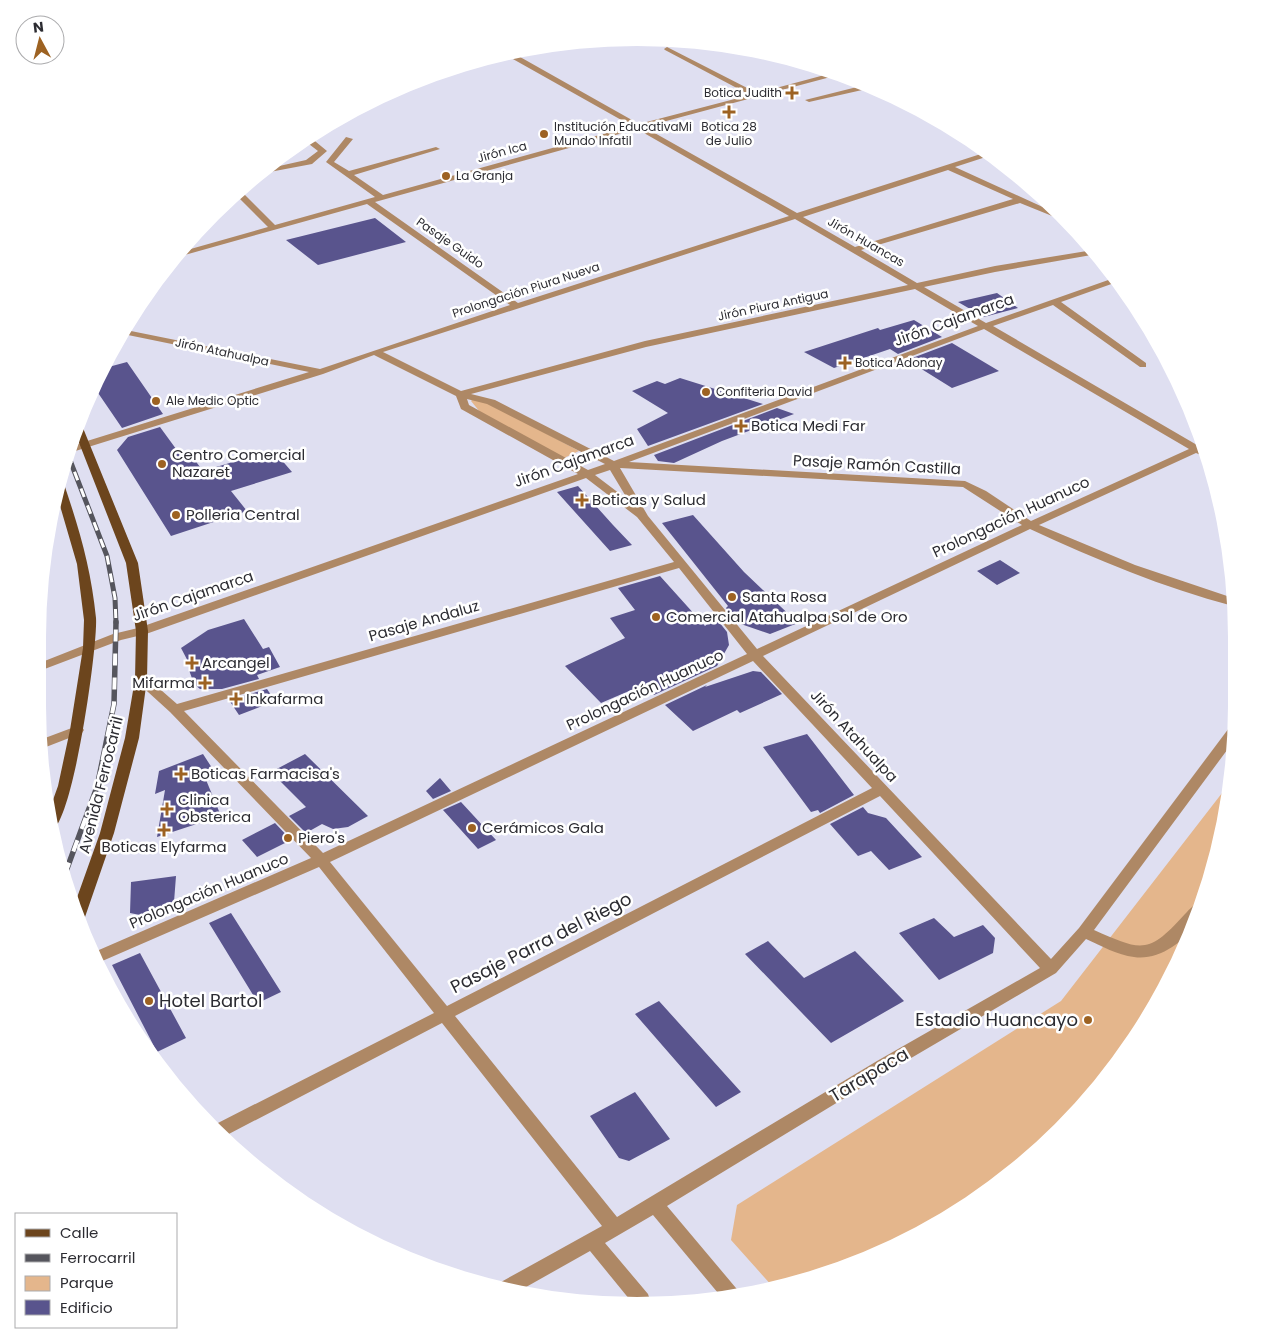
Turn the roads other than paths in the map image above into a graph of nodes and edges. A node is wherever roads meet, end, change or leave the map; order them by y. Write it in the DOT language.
graph roads {
  1 [pos="667,49"];
  2 [pos="518,59"];
  3 [pos="824,77"];
  4 [pos="857,89"];
  5 [pos="756,95"];
  6 [pos="809,100"];
  7 [pos="637,127"];
  8 [pos="349,139"];
  9 [pos="313,143"];
  10 [pos="436,149"];
  11 [pos="981,157"];
  12 [pos="948,167"];
  13 [pos="276,169"];
  14 [pos="348,174"];
  15 [pos="243,197"];
  16 [pos="381,197"];
  17 [pos="1020,200"];
  18 [pos="368,201"];
  19 [pos="1048,212"];
  20 [pos="796,216"];
  21 [pos="273,228"];
  22 [pos="854,250"];
  23 [pos="189,252"];
  24 [pos="1086,253"];
  25 [pos="1109,282"];
  26 [pos="919,287"];
  27 [pos="1053,301"];
  28 [pos="517,306"];
  29 [pos="985,326"];
  30 [pos="131,333"];
  31 [pos="375,352"];
  32 [pos="1143,365"];
  33 [pos="320,372"];
  34 [pos="460,394"];
  35 [pos="82,436"];
  36 [pos="86,445"];
  37 [pos="1196,446"];
  38 [pos="78,448"];
  39 [pos="1198,452"];
  40 [pos="613,465"];
  41 [pos="587,474"];
  42 [pos="63,498"];
  43 [pos="643,517"];
  44 [pos="1030,525"];
  45 [pos="682,564"];
  46 [pos="1226,600"];
  47 [pos="142,632"];
  48 [pos="89,648"];
  49 [pos="756,656"];
  50 [pos="46,664"];
  51 [pos="140,679"];
  52 [pos="175,709"];
  53 [pos="77,730"];
  54 [pos="1226,741"];
  55 [pos="48,742"];
  56 [pos="881,789"];
  57 [pos="56,810"];
  58 [pos="321,860"];
  59 [pos="82,906"];
  60 [pos="1187,921"];
  61 [pos="1084,932"];
  62 [pos="102,955"];
  63 [pos="1051,969"];
  64 [pos="445,1014"];
  65 [pos="224,1128"];
  66 [pos="655,1204"];
  67 [pos="615,1228"];
  68 [pos="592,1240"];
  69 [pos="515,1284"];
  70 [pos="727,1290"];
  71 [pos="638,1297"];
  1 -- 5 [label="street"];
  2 -- 7 [label="street, Jirón Huancas"];
  3 -- 5 [label="street, Jirón Ica"];
  4 -- 6 [label="street"];
  5 -- 7 [label="street, Jirón Ica"];
  7 -- 16 [label="street, Jirón Ica"];
  7 -- 20 [label="street, Jirón Huancas"];
  8 -- 14 [label="street"];
  9 -- 13 [label="street"];
  10 -- 14 [label="street"];
  11 -- 12 [label="street, Prolongación Piura Nueva"];
  12 -- 17 [label="street"];
  12 -- 20 [label="street, Prolongación Piura Nueva"];
  14 -- 16 [label="street"];
  15 -- 21 [label="street"];
  16 -- 18 [label="street, Jirón Ica"];
  17 -- 19 [label="street"];
  17 -- 22 [label="street"];
  18 -- 21 [label="street, Jirón Ica"];
  18 -- 28 [label="street, Pasaje Guido"];
  20 -- 22 [label="street, Jirón Huancas"];
  20 -- 28 [label="street, Prolongación Piura Nueva"];
  21 -- 23 [label="street, Jirón Ica"];
  22 -- 26 [label="street, Jirón Huancas"];
  24 -- 26 [label="street, Jirón Piura Antigua"];
  25 -- 27 [label="street, Jirón Cajamarca"];
  26 -- 29 [label="street, Jirón Huancas"];
  26 -- 34 [label="street, Jirón Piura Antigua"];
  27 -- 29 [label="street, Jirón Cajamarca"];
  27 -- 32 [label="street"];
  28 -- 31 [label="street, Prolongación Piura Nueva"];
  29 -- 37 [label="street, Jirón Huancas"];
  29 -- 40 [label="street, Jirón Cajamarca"];
  30 -- 33 [label="street, Jirón Atahualpa"];
  31 -- 33 [label="street, Prolongación Piura Nueva"];
  31 -- 34 [label="street, Jirón Atahualpa"];
  33 -- 36 [label="street, Prolongación Piura Nueva"];
  34 -- 40 [label="street, Jirón Atahualpa"];
  34 -- 41 [label="street, Jirón Atahualpa"];
  35 -- 36 [label="main road, Avenida Ferrocarril"];
  36 -- 38 [label="street, Prolongación Piura Nueva"];
  36 -- 47 [label="main road, Avenida Ferrocarril"];
  39 -- 44 [label="street, Prolongación Huanuco"];
  40 -- 41 [label="street, Jirón Cajamarca"];
  40 -- 43 [label="street, Jirón Atahualpa"];
  40 -- 44 [label="street, Pasaje Ramón Castilla"];
  41 -- 43 [label="street, Jirón Atahualpa"];
  41 -- 47 [label="street, Jirón Cajamarca"];
  42 -- 48 [label="main road"];
  43 -- 45 [label="street, Jirón Atahualpa"];
  44 -- 46 [label="street, Pasaje Ramón Castilla"];
  44 -- 49 [label="street, Prolongación Huanuco"];
  45 -- 49 [label="street, Jirón Atahualpa"];
  45 -- 52 [label="street, Pasaje Andaluz"];
  47 -- 48 [label="street, Jirón Cajamarca"];
  47 -- 51 [label="main road, Avenida Ferrocarril"];
  48 -- 50 [label="street, Jirón Cajamarca"];
  48 -- 53 [label="main road"];
  49 -- 56 [label="street, Jirón Atahualpa"];
  49 -- 58 [label="street, Prolongación Huanuco"];
  51 -- 52 [label="street"];
  51 -- 59 [label="main road, Avenida Ferrocarril"];
  52 -- 58 [label="street"];
  53 -- 55 [label="street"];
  53 -- 57 [label="main road"];
  54 -- 61 [label="street, Tarapaca"];
  56 -- 63 [label="street, Jirón Atahualpa"];
  56 -- 64 [label="street, Pasaje Parra del Riego"];
  58 -- 62 [label="street, Prolongación Huanuco"];
  58 -- 64 [label="street"];
  60 -- 61 [label="street"];
  61 -- 63 [label="street, Tarapaca"];
  63 -- 66 [label="street, Tarapaca"];
  64 -- 65 [label="street, Pasaje Parra del Riego"];
  64 -- 67 [label="street"];
  66 -- 67 [label="street, Tarapaca"];
  66 -- 70 [label="street"];
  67 -- 68 [label="street, Tarapaca"];
  68 -- 69 [label="street, Tarapaca"];
  68 -- 71 [label="street"];
}
